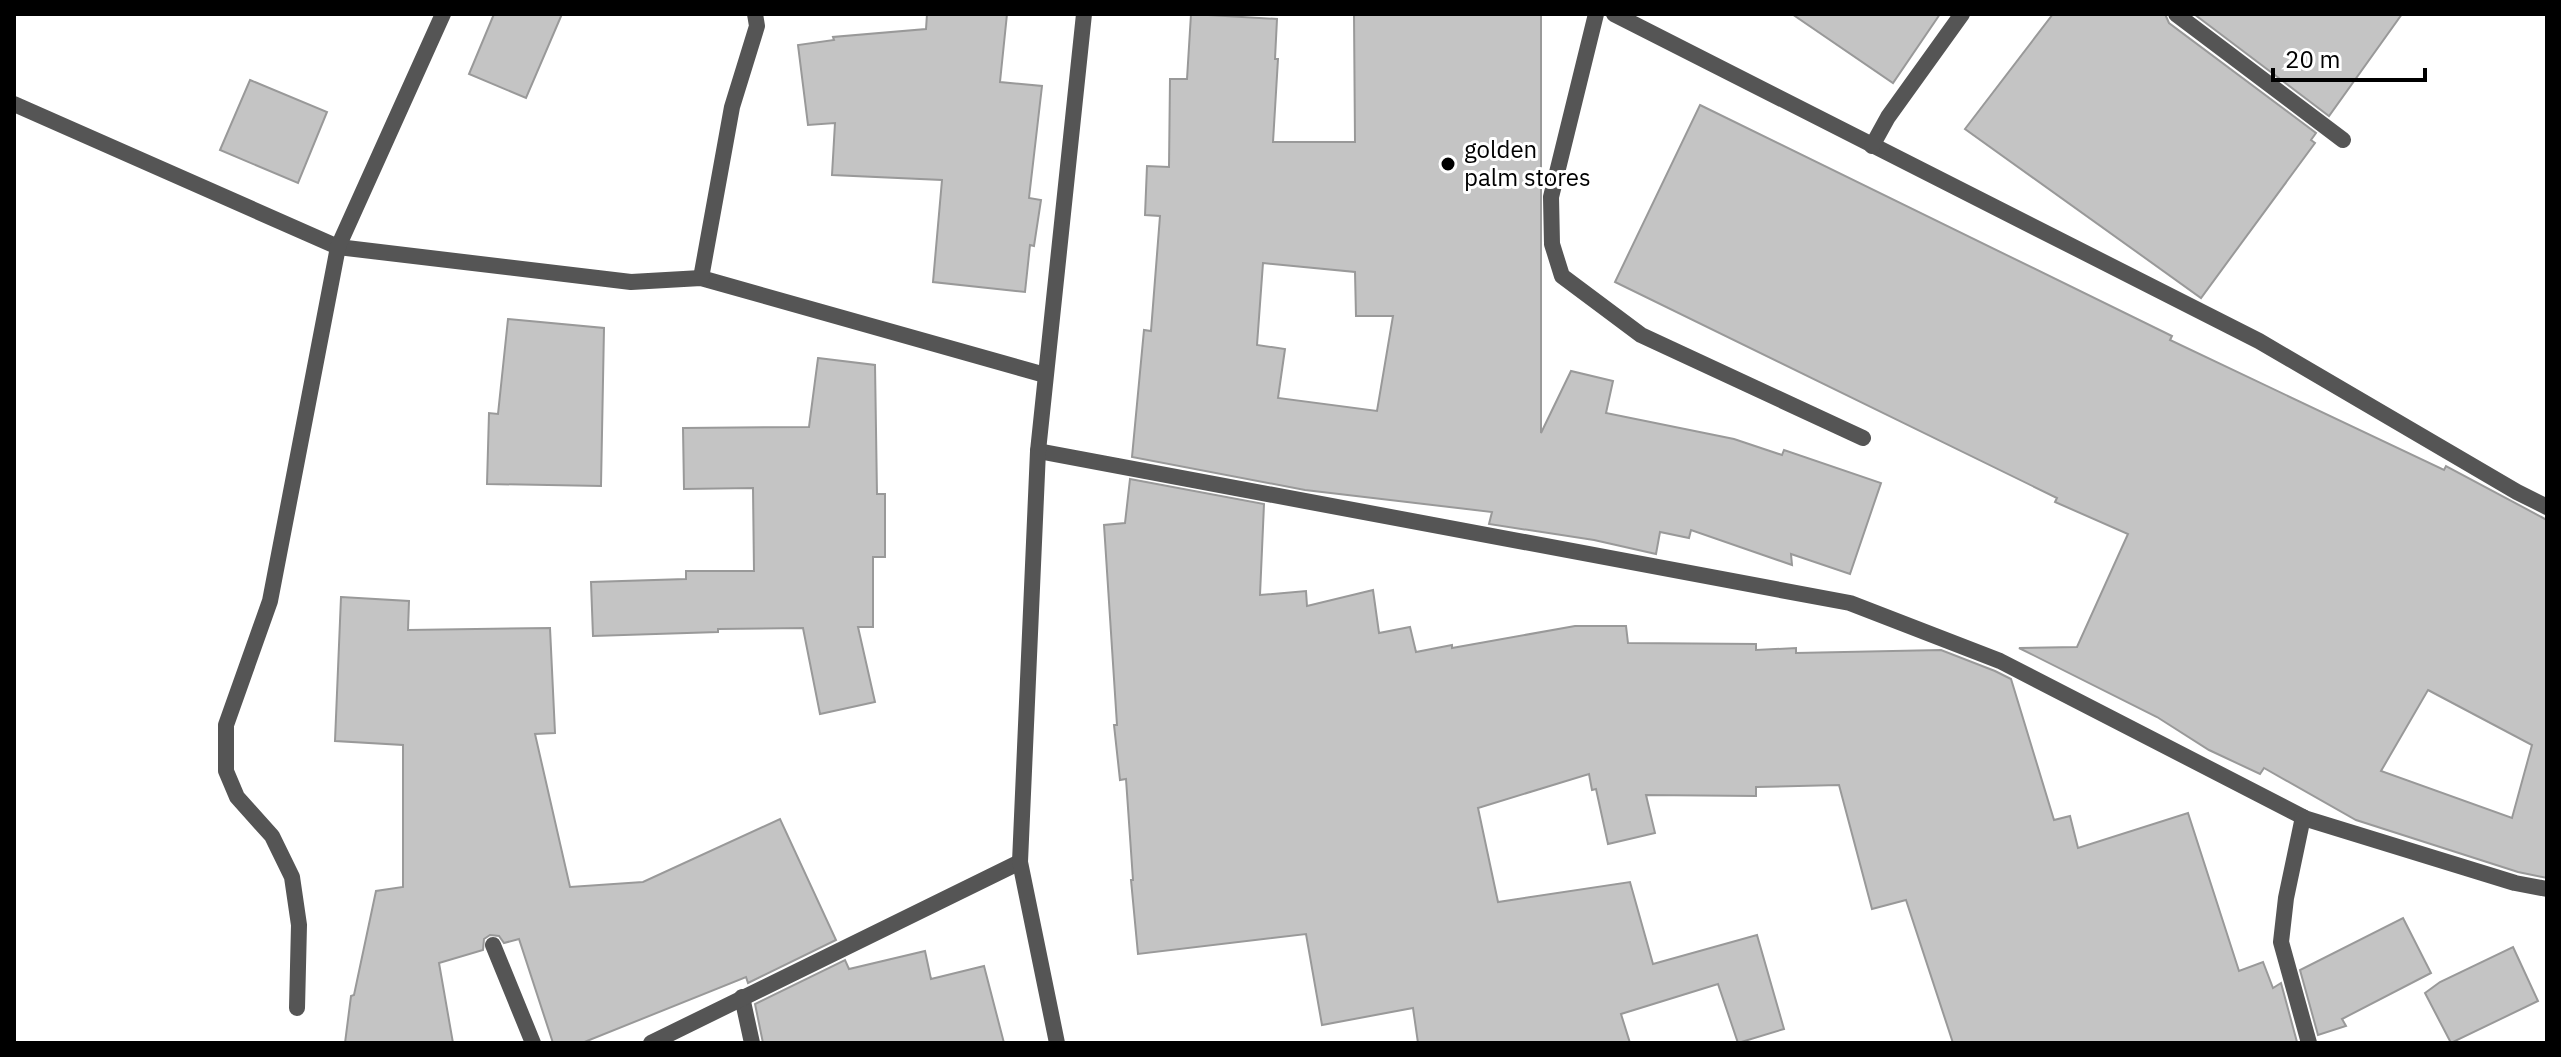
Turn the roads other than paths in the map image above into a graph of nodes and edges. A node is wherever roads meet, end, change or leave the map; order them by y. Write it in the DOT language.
graph roads {
  1 [pos="443,14"];
  2 [pos="755,14"];
  3 [pos="1084,14"];
  4 [pos="1596,14"];
  5 [pos="1614,14"];
  6 [pos="1962,14"];
  7 [pos="2176,14"];
  8 [pos="14,104"];
  9 [pos="2343,140"];
  10 [pos="1872,146"];
  11 [pos="338,247"];
  12 [pos="701,278"];
  13 [pos="1045,375"];
  14 [pos="1863,438"];
  15 [pos="1038,451"];
  16 [pos="2547,507"];
  17 [pos="2303,817"];
  18 [pos="1020,862"];
  19 [pos="2547,889"];
  20 [pos="493,945"];
  21 [pos="742,997"];
  22 [pos="297,1008"];
  23 [pos="533,1043"];
  24 [pos="651,1043"];
  25 [pos="752,1043"];
  26 [pos="1057,1043"];
  27 [pos="2309,1043"];
  1 -- 11 [label="street"];
  2 -- 12 [label="street"];
  3 -- 13 [label="street"];
  4 -- 14 [label="street"];
  5 -- 10 [label="street"];
  6 -- 10 [label="street"];
  7 -- 9 [label="street"];
  8 -- 11 [label="street"];
  10 -- 16 [label="street"];
  11 -- 12 [label="street"];
  11 -- 22 [label="street"];
  12 -- 13 [label="street"];
  13 -- 15 [label="street"];
  15 -- 17 [label="street"];
  15 -- 18 [label="street"];
  17 -- 19 [label="street"];
  17 -- 27 [label="street"];
  18 -- 21 [label="street"];
  18 -- 26 [label="street"];
  20 -- 23 [label="street"];
  21 -- 24 [label="street"];
  21 -- 25 [label="street"];
}
